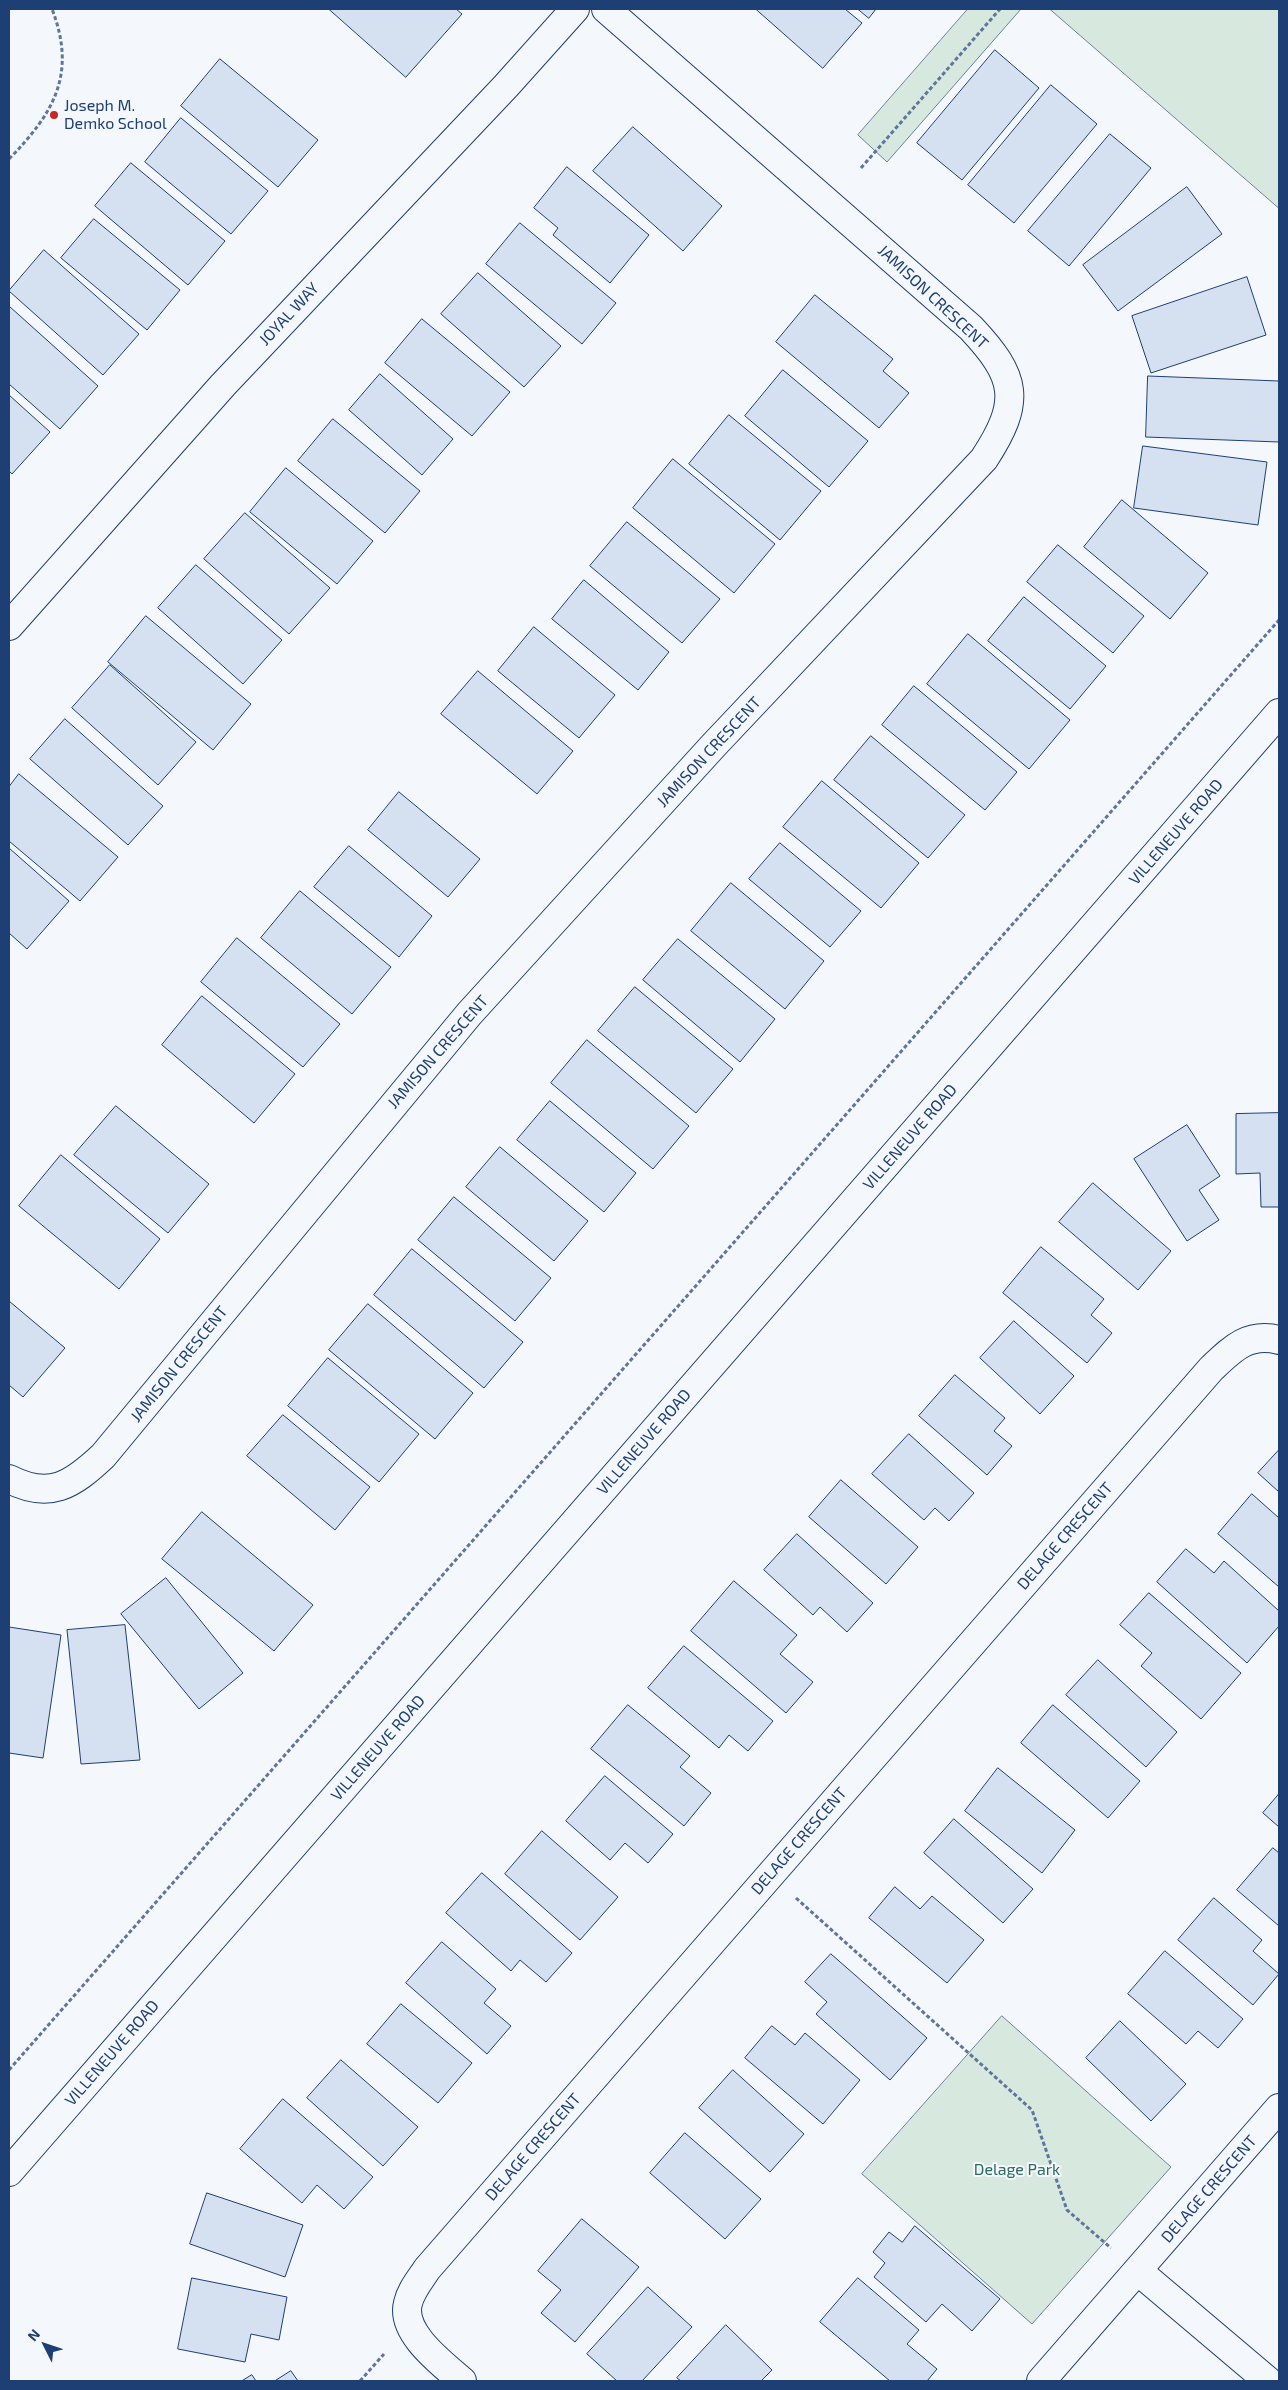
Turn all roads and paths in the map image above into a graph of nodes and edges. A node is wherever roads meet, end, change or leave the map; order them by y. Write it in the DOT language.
graph roads {
  1 [pos="52,9"];
  2 [pos="575,9"];
  3 [pos="606,9"];
  4 [pos="1000,9"];
  5 [pos="9,160"];
  6 [pos="862,168"];
  7 [pos="1279,620"];
  8 [pos="9,626"];
  9 [pos="1279,713"];
  10 [pos="1279,1340"];
  11 [pos="9,1479"];
  12 [pos="770,1875"];
  13 [pos="9,2070"];
  14 [pos="1279,2108"];
  15 [pos="9,2172"];
  16 [pos="1138,2271"];
  17 [pos="462,2381"];
  18 [pos="1041,2381"];
  19 [pos="1268,2381"];
  1 -- 5 [label="path"];
  2 -- 8 [label="street, JOYAL WAY"];
  3 -- 11 [label="street, JAMISON CRESCENT"];
  4 -- 6 [label="path"];
  7 -- 13 [label="path"];
  9 -- 15 [label="street, VILLENEUVE ROAD"];
  10 -- 12 [label="street, DELAGE CRESCENT"];
  12 -- 16 [label="path"];
  12 -- 17 [label="street, DELAGE CRESCENT"];
  14 -- 16 [label="street, DELAGE CRESCENT"];
  16 -- 18 [label="street, DELAGE CRESCENT"];
  16 -- 19 [label="street"];
}
